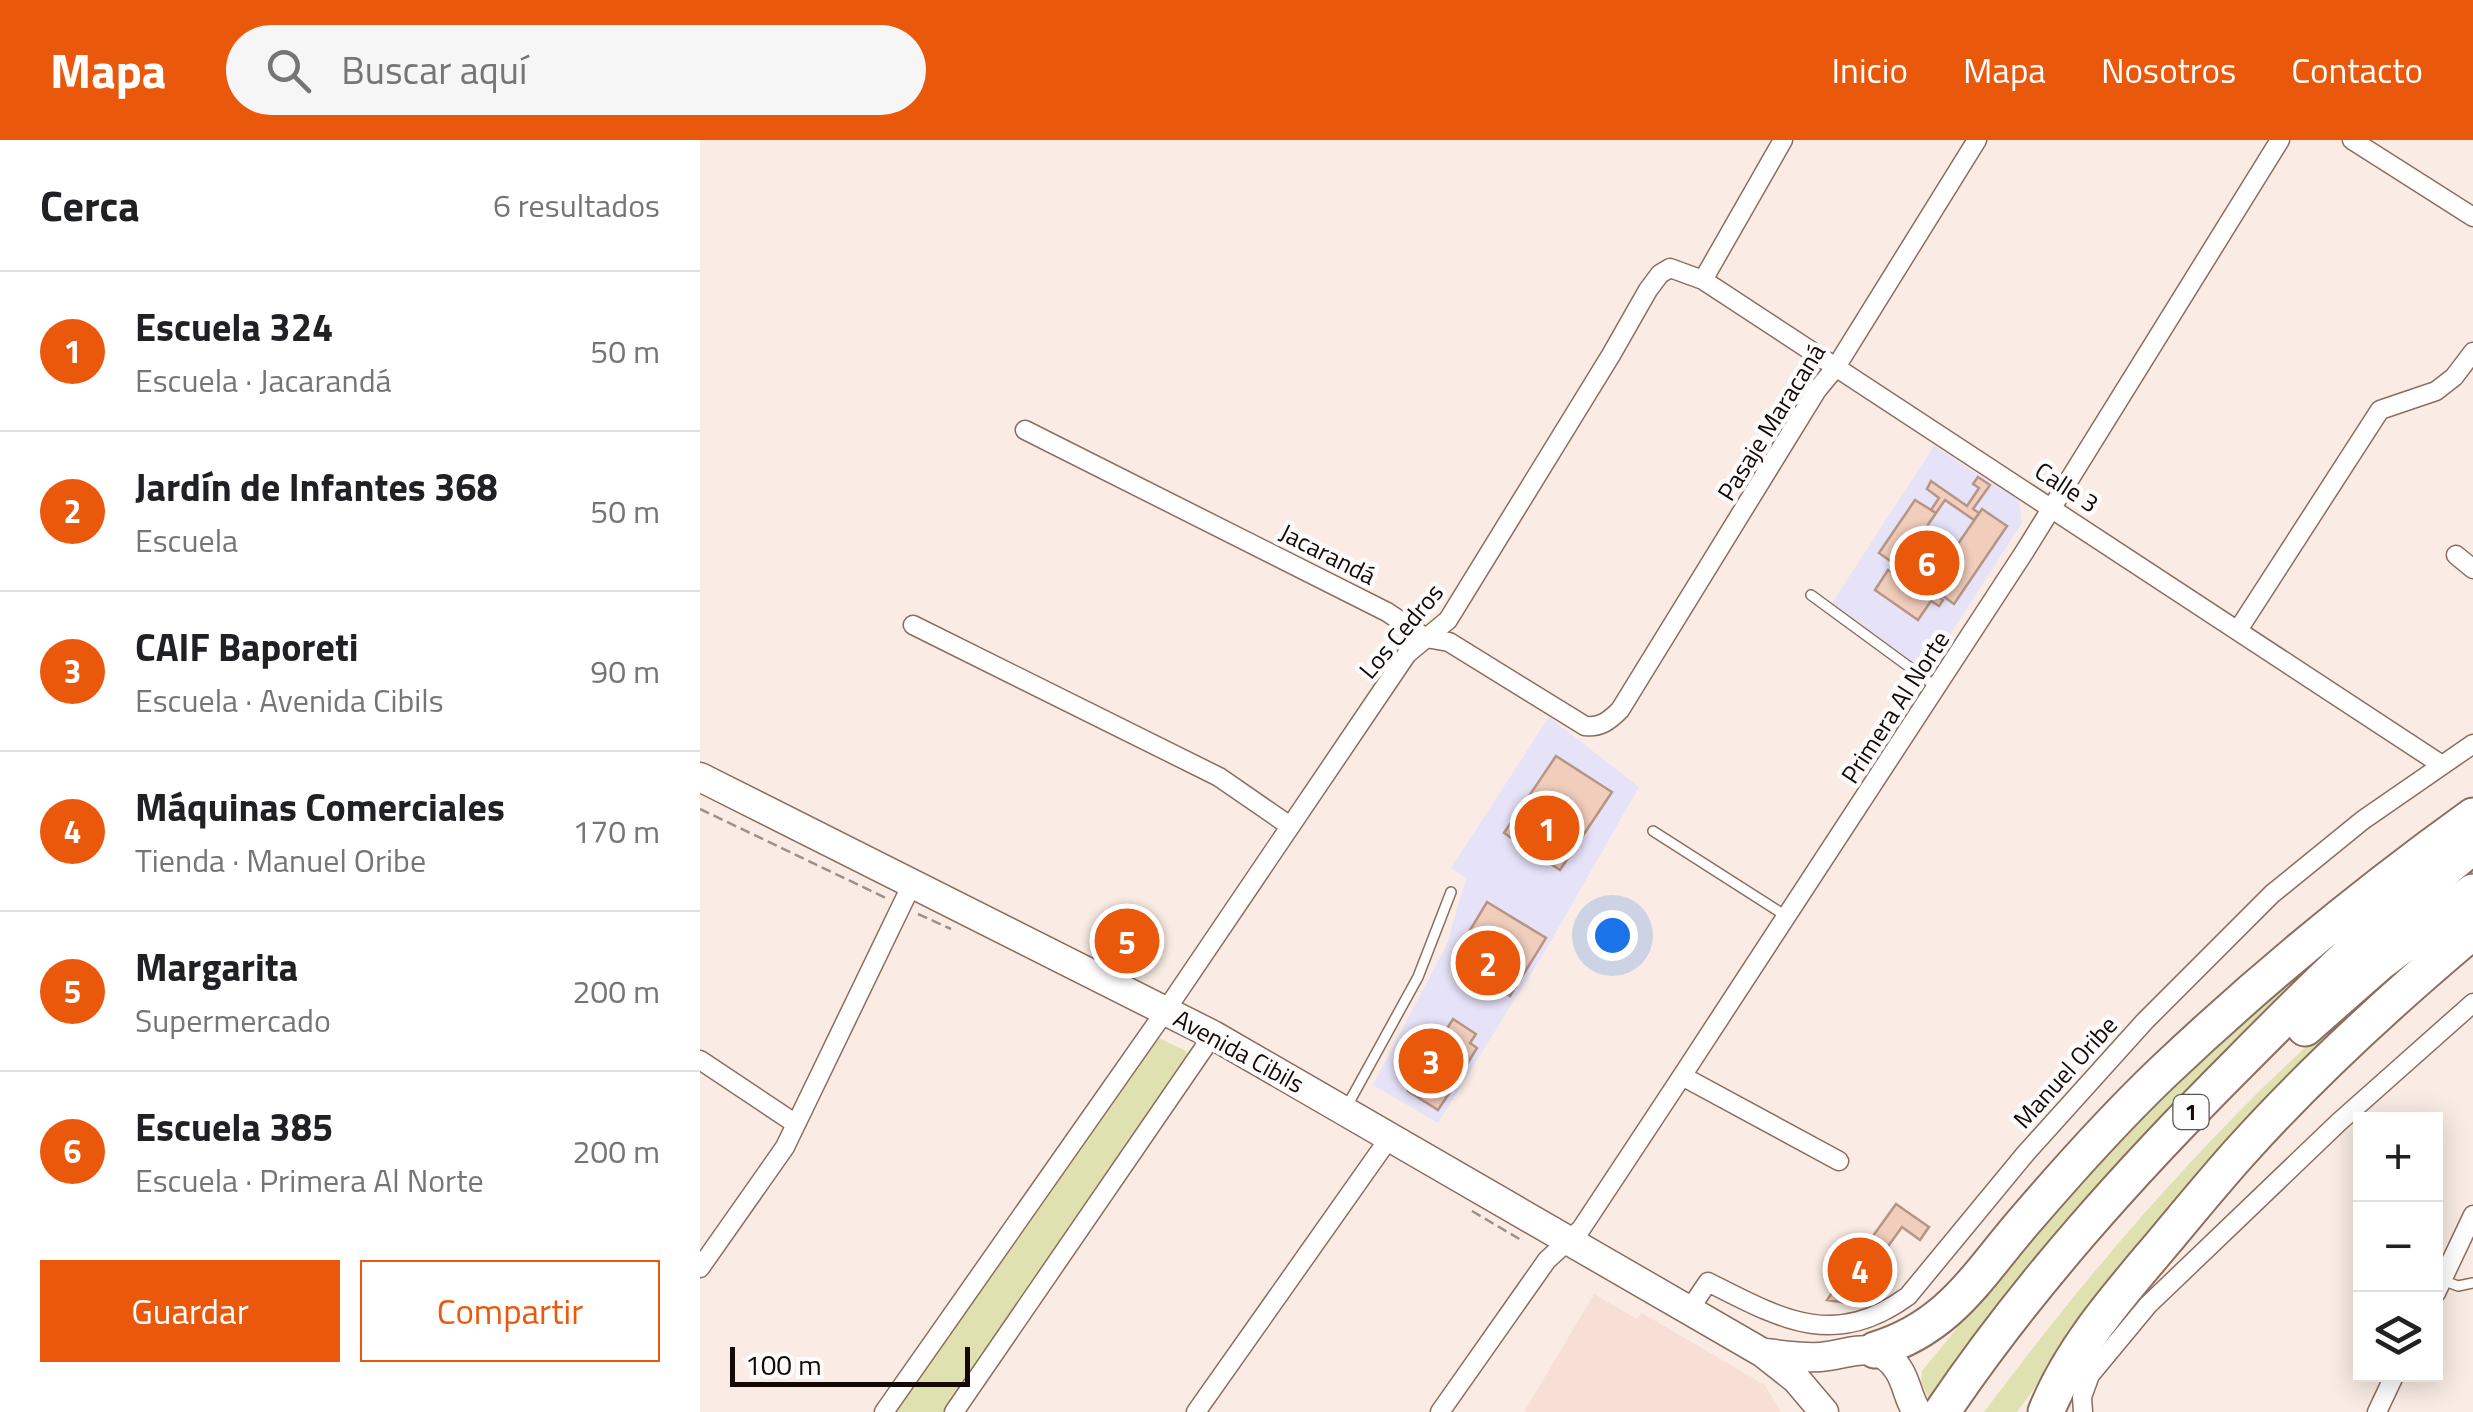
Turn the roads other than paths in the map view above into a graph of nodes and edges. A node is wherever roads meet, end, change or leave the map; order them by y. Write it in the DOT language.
graph roads {
  1 [pos="1783,140"];
  2 [pos="1977,140"];
  3 [pos="2280,140"];
  4 [pos="2352,140"];
  5 [pos="2473,216"];
  6 [pos="1660,274"];
  7 [pos="1702,280"];
  8 [pos="2473,352"];
  9 [pos="1836,367"];
  10 [pos="1025,430"];
  11 [pos="2052,506"];
  12 [pos="2456,555"];
  13 [pos="2473,569"];
  14 [pos="1811,595"];
  15 [pos="913,624"];
  16 [pos="2238,630"];
  17 [pos="1426,638"];
  18 [pos="1938,688"];
  19 [pos="1602,725"];
  20 [pos="2473,744"];
  21 [pos="2442,765"];
  22 [pos="700,777"];
  23 [pos="2473,816"];
  24 [pos="1290,826"];
  25 [pos="1653,832"];
  26 [pos="2473,846"];
  27 [pos="912,884"];
  28 [pos="1450,892"];
  29 [pos="2473,892"];
  30 [pos="1787,916"];
  31 [pos="2473,931"];
  32 [pos="2473,1003"];
  33 [pos="1166,1010"];
  34 [pos="1213,1036"];
  35 [pos="700,1060"];
  36 [pos="1682,1076"];
  37 [pos="1344,1110"];
  38 [pos="796,1124"];
  39 [pos="1390,1137"];
  40 [pos="1839,1161"];
  41 [pos="2473,1214"];
  42 [pos="1568,1240"];
  43 [pos="700,1268"];
  44 [pos="2443,1278"];
  45 [pos="2473,1283"];
  46 [pos="2443,1286"];
  47 [pos="1689,1310"];
  48 [pos="1859,1351"];
  49 [pos="1763,1352"];
  50 [pos="2391,1382"];
  51 [pos="1823,1410"];
  52 [pos="1944,1410"];
  53 [pos="884,1412"];
  54 [pos="954,1412"];
  55 [pos="1196,1412"];
  56 [pos="1440,1412"];
  57 [pos="2046,1412"];
  58 [pos="2082,1412"];
  59 [pos="2377,1412"];
  1 -- 7 [label="street"];
  2 -- 9 [label="street, Pasaje Maracaná"];
  3 -- 11 [label="street, Primera Al Norte"];
  4 -- 5 [label="street"];
  6 -- 7 [label="street, Calle 3"];
  6 -- 17 [label="street, Los Cedros"];
  7 -- 9 [label="street, Calle 3"];
  8 -- 16 [label="street"];
  9 -- 11 [label="street, Calle 3"];
  9 -- 19 [label="street, Pasaje Maracaná"];
  10 -- 17 [label="street, Jacarandá"];
  11 -- 16 [label="street, Calle 3"];
  11 -- 18 [label="street, Primera Al Norte"];
  12 -- 13 [label="street"];
  14 -- 18 [label="lane"];
  15 -- 24 [label="street"];
  16 -- 21 [label="street, Calle 3"];
  17 -- 19 [label="street, Jacarandá"];
  17 -- 24 [label="street, Los Cedros"];
  18 -- 30 [label="street, Primera Al Norte"];
  20 -- 21 [label="street, Manuel Oribe"];
  21 -- 47 [label="street, Manuel Oribe"];
  22 -- 27 [label="street, Avenida Cibils"];
  23 -- 48 [label="highway"];
  24 -- 33 [label="street, Los Cedros"];
  25 -- 30 [label="lane"];
  26 -- 52 [label="highway, 1"];
  27 -- 33 [label="street, Avenida Cibils"];
  27 -- 38 [label="street"];
  28 -- 37 [label="lane"];
  29 -- 52 [label="highway, 1"];
  30 -- 36 [label="street, Primera Al Norte"];
  31 -- 57 [label="highway"];
  32 -- 58 [label="street"];
  33 -- 34 [label="street, Avenida Cibils"];
  33 -- 53 [label="street, Los Cedros"];
  34 -- 37 [label="street, Avenida Cibils"];
  34 -- 54 [label="street"];
  35 -- 38 [label="street"];
  36 -- 40 [label="street"];
  36 -- 42 [label="street, Primera Al Norte"];
  37 -- 39 [label="street, Avenida Cibils"];
  38 -- 43 [label="street"];
  39 -- 42 [label="street, Avenida Cibils"];
  39 -- 55 [label="street"];
  41 -- 44 [label="street"];
  42 -- 47 [label="street, Avenida Cibils"];
  42 -- 56 [label="street, Primera Al Norte"];
  45 -- 46 [label="lane"];
  47 -- 49 [label="street, Avenida Cibils"];
  48 -- 49 [label="street, Avenida Cibils"];
  48 -- 51 [label="street"];
  48 -- 52 [label="street"];
  49 -- 51 [label="street, Avenida Cibils"];
  50 -- 59 [label="street"];
}
